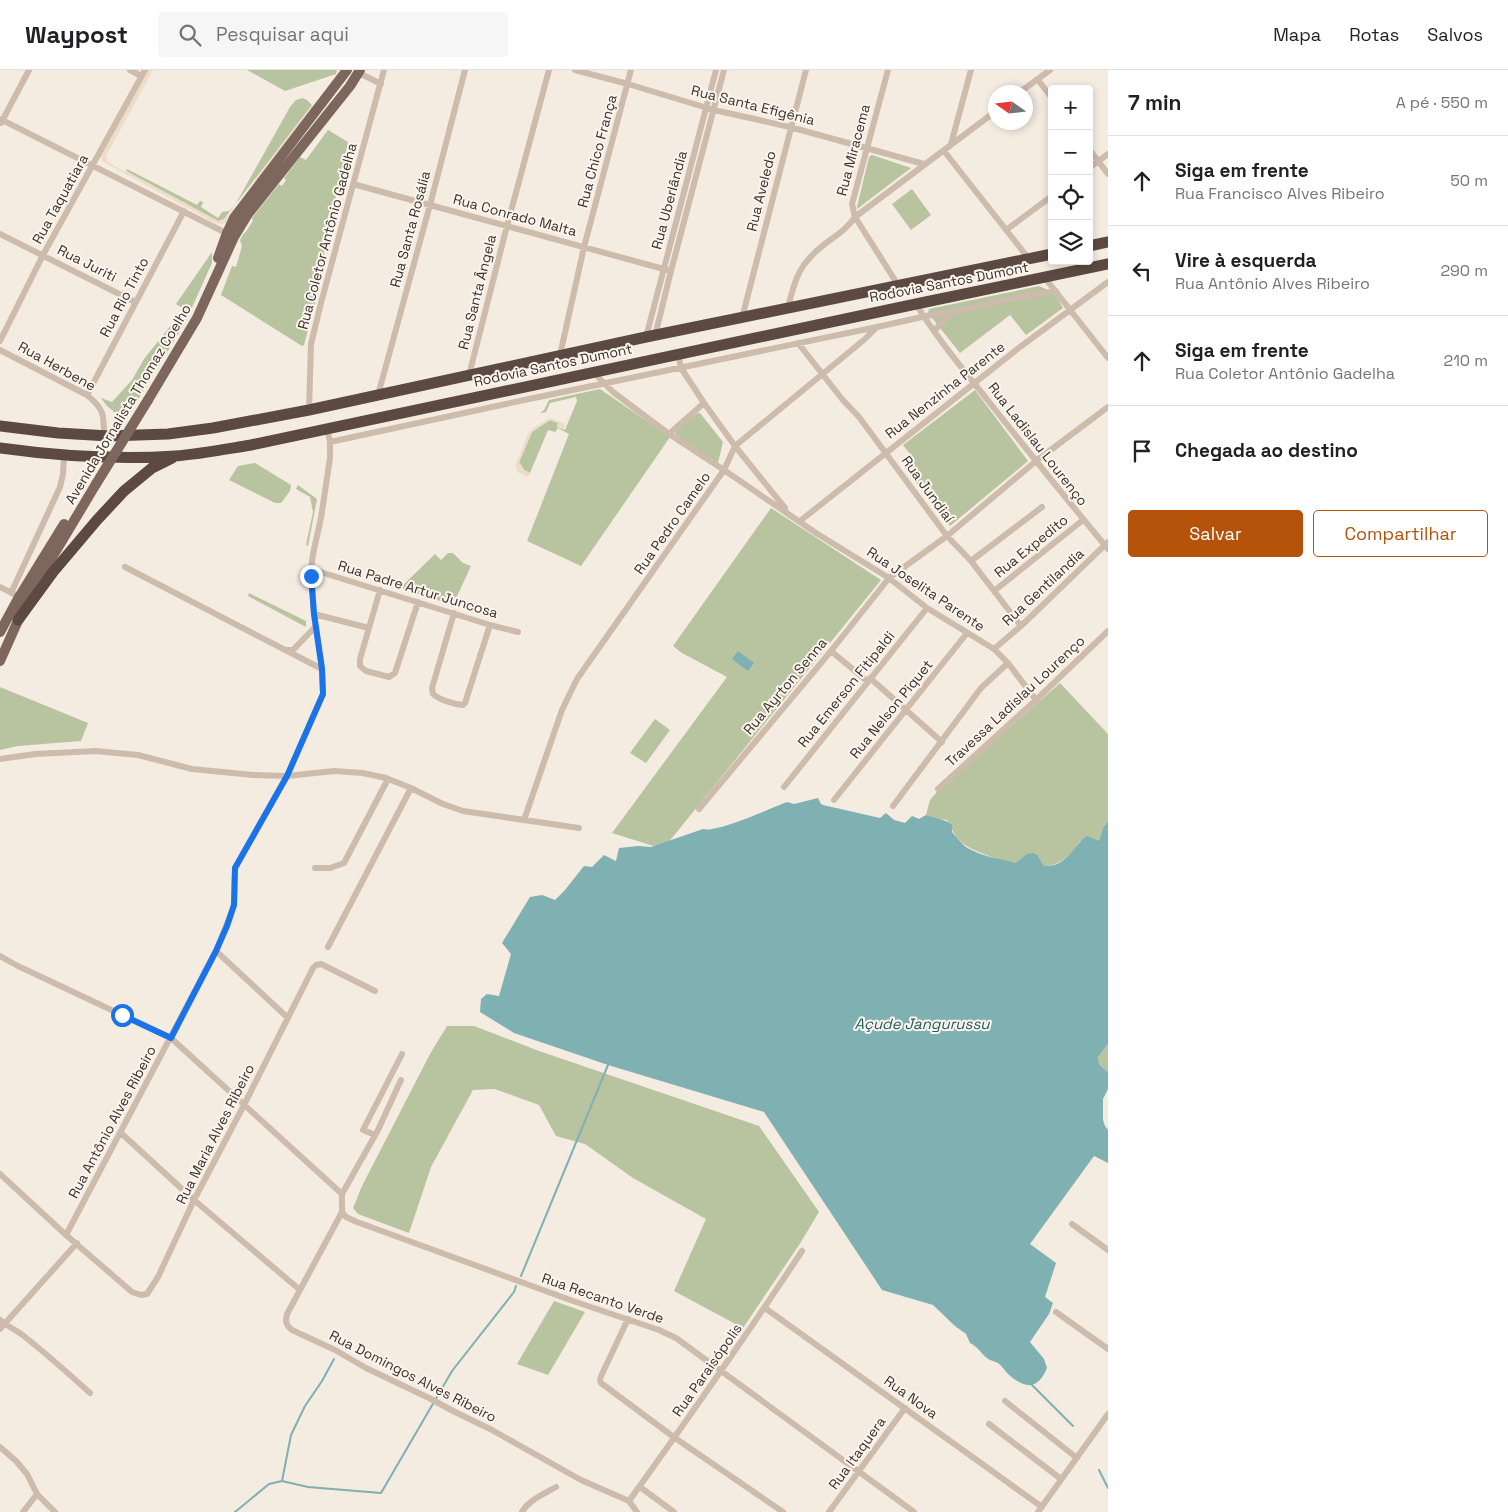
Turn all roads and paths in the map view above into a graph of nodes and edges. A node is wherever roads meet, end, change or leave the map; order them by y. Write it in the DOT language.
graph roads {
  1 [pos="29,70"];
  2 [pos="130,70"];
  3 [pos="347,70"];
  4 [pos="384,70"];
  5 [pos="465,70"];
  6 [pos="549,70"];
  7 [pos="575,70"];
  8 [pos="631,70"];
  9 [pos="716,70"];
  10 [pos="724,70"];
  11 [pos="806,70"];
  12 [pos="888,70"];
  13 [pos="971,70"];
  14 [pos="1050,70"];
  15 [pos="359,71"];
  16 [pos="143,73"];
  17 [pos="1038,80"];
  18 [pos="380,84"];
  19 [pos="628,84"];
  20 [pos="1030,85"];
  21 [pos="1048,93"];
  22 [pos="706,107"];
  23 [pos="714,110"];
  24 [pos="988,117"];
  25 [pos="1,121"];
  26 [pos="790,128"];
  27 [pos="951,144"];
  28 [pos="866,148"];
  29 [pos="944,151"];
  30 [pos="1093,154"];
  31 [pos="1108,154"];
  32 [pos="1099,162"];
  33 [pos="924,164"];
  34 [pos="92,165"];
  35 [pos="1093,166"];
  36 [pos="1108,174"];
  37 [pos="353,184"];
  38 [pos="1048,199"];
  39 [pos="430,204"];
  40 [pos="184,211"];
  41 [pos="855,217"];
  42 [pos="507,226"];
  43 [pos="1006,230"];
  44 [pos="0,234"];
  45 [pos="230,235"];
  46 [pos="1108,242"];
  47 [pos="1093,245"];
  48 [pos="584,247"];
  49 [pos="43,255"];
  50 [pos="1048,255"];
  51 [pos="1029,258"];
  52 [pos="1108,264"];
  53 [pos="667,270"];
  54 [pos="1045,278"];
  55 [pos="1108,282"];
  56 [pos="898,286"];
  57 [pos="1056,291"];
  58 [pos="135,302"];
  59 [pos="916,304"];
  60 [pos="788,308"];
  61 [pos="1071,310"];
  62 [pos="952,312"];
  63 [pos="924,316"];
  64 [pos="742,318"];
  65 [pos="877,327"];
  66 [pos="935,330"];
  67 [pos="651,336"];
  68 [pos="0,341"];
  69 [pos="798,343"];
  70 [pos="0,350"];
  71 [pos="678,354"];
  72 [pos="560,355"];
  73 [pos="1108,358"];
  74 [pos="681,368"];
  75 [pos="593,372"];
  76 [pos="822,374"];
  77 [pos="469,375"];
  78 [pos="603,384"];
  79 [pos="975,384"];
  80 [pos="87,395"];
  81 [pos="378,395"];
  82 [pos="704,403"];
  83 [pos="1108,407"];
  84 [pos="308,410"];
  85 [pos="0,426"];
  86 [pos="327,428"];
  87 [pos="669,434"];
  88 [pos="104,436"];
  89 [pos="330,442"];
  90 [pos="735,446"];
  91 [pos="0,448"];
  92 [pos="886,453"];
  93 [pos="64,456"];
  94 [pos="176,456"];
  95 [pos="1036,461"];
  96 [pos="724,470"];
  97 [pos="94,482"];
  98 [pos="1042,507"];
  99 [pos="790,514"];
  100 [pos="1083,520"];
  101 [pos="800,521"];
  102 [pos="947,536"];
  103 [pos="1107,545"];
  104 [pos="971,561"];
  105 [pos="125,568"];
  106 [pos="311,569"];
  107 [pos="888,578"];
  108 [pos="0,587"];
  109 [pos="380,590"];
  110 [pos="994,591"];
  111 [pos="15,595"];
  112 [pos="418,602"];
  113 [pos="927,608"];
  114 [pos="454,613"];
  115 [pos="314,614"];
  116 [pos="18,620"];
  117 [pos="490,625"];
  118 [pos="316,626"];
  119 [pos="1021,626"];
  120 [pos="369,628"];
  121 [pos="1108,631"];
  122 [pos="0,632"];
  123 [pos="518,632"];
  124 [pos="967,633"];
  125 [pos="994,649"];
  126 [pos="285,650"];
  127 [pos="831,651"];
  128 [pos="0,661"];
  129 [pos="1008,663"];
  130 [pos="322,669"];
  131 [pos="869,680"];
  132 [pos="1036,700"];
  133 [pos="906,711"];
  134 [pos="942,742"];
  135 [pos="0,759"];
  136 [pos="287,776"];
  137 [pos="388,779"];
  138 [pos="784,787"];
  139 [pos="412,788"];
  140 [pos="938,789"];
  141 [pos="834,800"];
  142 [pos="893,806"];
  143 [pos="699,809"];
  144 [pos="524,820"];
  145 [pos="579,828"];
  146 [pos="315,868"];
  147 [pos="328,947"];
  148 [pos="216,951"];
  149 [pos="0,956"];
  150 [pos="375,991"];
  151 [pos="288,1018"];
  152 [pos="171,1038"];
  153 [pos="402,1054"];
  154 [pos="401,1080"];
  155 [pos="244,1106"];
  156 [pos="121,1133"];
  157 [pos="375,1135"];
  158 [pos="0,1174"];
  159 [pos="342,1194"];
  160 [pos="194,1200"];
  161 [pos="342,1212"];
  162 [pos="1072,1224"];
  163 [pos="66,1235"];
  164 [pos="77,1243"];
  165 [pos="1108,1250"];
  166 [pos="802,1251"];
  167 [pos="300,1290"];
  168 [pos="765,1308"];
  169 [pos="1056,1312"];
  170 [pos="628,1320"];
  171 [pos="2,1324"];
  172 [pos="1108,1349"];
  173 [pos="722,1371"];
  174 [pos="90,1393"];
  175 [pos="1005,1400"];
  176 [pos="905,1408"];
  177 [pos="1108,1414"];
  178 [pos="989,1424"];
  179 [pos="675,1438"];
  180 [pos="0,1447"];
  181 [pos="1077,1458"];
  182 [pos="858,1471"];
  183 [pos="1061,1479"];
  184 [pos="556,1487"];
  185 [pos="640,1487"];
  186 [pos="37,1494"];
  187 [pos="629,1501"];
  188 [pos="1040,1509"];
  189 [pos="23,1512"];
  190 [pos="56,1512"];
  191 [pos="522,1512"];
  192 [pos="637,1512"];
  193 [pos="674,1512"];
  194 [pos="783,1512"];
  195 [pos="830,1512"];
  196 [pos="914,1512"];
  1 -- 25 [label="street"];
  2 -- 16 [label="street"];
  3 -- 45 [label="main road, Avenida Jornalista Thomaz Coelho"];
  4 -- 18 [label="street, Rua Coletor Antônio Gadelha"];
  5 -- 39 [label="street, Rua Santa Rosália"];
  6 -- 42 [label="street, Rua Santa Ângela"];
  7 -- 19 [label="street, Rua Santa Efigênia"];
  8 -- 19 [label="street, Rua Chico França"];
  9 -- 22 [label="street, Rua Uberlândia"];
  10 -- 23 [label="street, Rua Uberlândia"];
  11 -- 26 [label="street, Rua Aveledo"];
  12 -- 28 [label="street, Rua Miracema"];
  13 -- 27 [label="street"];
  14 -- 17 [label="street"];
  15 -- 18 [label="street"];
  15 -- 45 [label="main road, Avenida Jornalista Thomaz Coelho"];
  16 -- 34 [label="street, Rua Taquatiara"];
  17 -- 20 [label="street"];
  17 -- 21 [label="street"];
  18 -- 37 [label="street, Rua Coletor Antônio Gadelha"];
  19 -- 22 [label="street, Rua Santa Efigênia"];
  19 -- 48 [label="street, Rua Chico França"];
  22 -- 23 [label="street, Rua Santa Efigênia"];
  22 -- 53 [label="street, Rua Uberlândia"];
  23 -- 26 [label="street, Rua Santa Efigênia"];
  23 -- 53 [label="street, Rua Uberlândia"];
  24 -- 27 [label="street"];
  25 -- 34 [label="street"];
  26 -- 28 [label="street, Rua Santa Efigênia"];
  26 -- 64 [label="street, Rua Aveledo"];
  27 -- 29 [label="street"];
  28 -- 33 [label="street, Rua Santa Efigênia"];
  28 -- 41 [label="street, Rua Miracema"];
  29 -- 33 [label="street"];
  29 -- 43 [label="street"];
  30 -- 32 [label="street"];
  31 -- 32 [label="street"];
  32 -- 35 [label="street"];
  32 -- 36 [label="street"];
  33 -- 41 [label="street"];
  34 -- 40 [label="street"];
  34 -- 49 [label="street, Rua Taquatiara"];
  37 -- 39 [label="street, Rua Conrado Malta"];
  37 -- 84 [label="street, Rua Coletor Antônio Gadelha"];
  38 -- 43 [label="street"];
  39 -- 42 [label="street, Rua Conrado Malta"];
  39 -- 81 [label="street, Rua Santa Rosália"];
  40 -- 45 [label="street"];
  40 -- 58 [label="street, Rua Rio Tinto"];
  41 -- 56 [label="street, Rua Miracema"];
  41 -- 60 [label="street"];
  42 -- 48 [label="street, Rua Conrado Malta"];
  42 -- 77 [label="street, Rua Santa Ângela"];
  43 -- 51 [label="street"];
  44 -- 49 [label="street, Rua Juriti"];
  45 -- 97 [label="main road, Avenida Jornalista Thomaz Coelho"];
  46 -- 47 [label="highway"];
  48 -- 53 [label="street, Rua Conrado Malta"];
  48 -- 72 [label="street, Rua Chico França"];
  49 -- 58 [label="street, Rua Juriti"];
  49 -- 68 [label="street, Rua Taquatiara"];
  50 -- 51 [label="highway, Rodovia Santos Dumont"];
  51 -- 56 [label="highway, Rodovia Santos Dumont"];
  52 -- 54 [label="highway, Rodovia Santos Dumont"];
  53 -- 67 [label="street, Rua Uberlândia"];
  54 -- 57 [label="street"];
  54 -- 59 [label="highway, Rodovia Santos Dumont"];
  55 -- 61 [label="street, Rua Nenzinha Parente"];
  56 -- 60 [label="highway, Rodovia Santos Dumont"];
  57 -- 61 [label="street"];
  57 -- 62 [label="street, Rua Pedro Camelo"];
  58 -- 80 [label="street, Rua Rio Tinto"];
  59 -- 63 [label="street, Rua Ladislau Lourenço"];
  59 -- 71 [label="highway, Rodovia Santos Dumont"];
  60 -- 64 [label="highway, Rodovia Santos Dumont"];
  61 -- 73 [label="street"];
  61 -- 79 [label="street, Rua Nenzinha Parente"];
  62 -- 63 [label="street, Rua Pedro Camelo"];
  62 -- 66 [label="street"];
  63 -- 65 [label="street, Rua Pedro Camelo"];
  63 -- 66 [label="street, Rua Ladislau Lourenço"];
  64 -- 67 [label="highway, Rodovia Santos Dumont"];
  65 -- 69 [label="street"];
  65 -- 76 [label="street, Rua Pedro Camelo"];
  66 -- 79 [label="street, Rua Ladislau Lourenço"];
  67 -- 72 [label="highway, Rodovia Santos Dumont"];
  69 -- 74 [label="street"];
  69 -- 76 [label="street, Rua Jundiaí"];
  70 -- 80 [label="street, Rua Herbene"];
  71 -- 74 [label="street, Rua Joselita Parente"];
  71 -- 75 [label="highway, Rodovia Santos Dumont"];
  72 -- 77 [label="highway, Rodovia Santos Dumont"];
  74 -- 78 [label="street"];
  74 -- 82 [label="street, Rua Joselita Parente"];
  75 -- 78 [label="street, Rua Joselita Parente"];
  75 -- 86 [label="highway, Rodovia Santos Dumont"];
  76 -- 90 [label="street, Rua Pedro Camelo"];
  76 -- 92 [label="street, Rua Jundiaí"];
  77 -- 81 [label="highway, Rodovia Santos Dumont"];
  78 -- 87 [label="street, Rua Joselita Parente"];
  78 -- 89 [label="street"];
  79 -- 92 [label="street, Rua Nenzinha Parente"];
  79 -- 95 [label="street, Rua Ladislau Lourenço"];
  80 -- 88 [label="street, Rua Herbene"];
  81 -- 84 [label="highway, Rodovia Santos Dumont"];
  82 -- 87 [label="street"];
  82 -- 90 [label="street, Rua Joselita Parente"];
  83 -- 95 [label="street, Rua Ayrton Senna"];
  84 -- 88 [label="highway, Rodovia Santos Dumont"];
  85 -- 88 [label="highway, Rodovia Santos Dumont"];
  86 -- 89 [label="street"];
  86 -- 94 [label="highway, Rodovia Santos Dumont"];
  87 -- 96 [label="street, Rua Joselita Parente"];
  89 -- 106 [label="street"];
  90 -- 96 [label="street, Rua Pedro Camelo"];
  90 -- 99 [label="street, Rua Joselita Parente"];
  91 -- 93 [label="highway, Rodovia Santos Dumont"];
  92 -- 101 [label="street, Rua Nenzinha Parente"];
  92 -- 102 [label="street, Rua Jundiaí"];
  93 -- 94 [label="highway, Rodovia Santos Dumont"];
  93 -- 111 [label="street"];
  94 -- 116 [label="highway"];
  95 -- 100 [label="street, Rua Ladislau Lourenço"];
  95 -- 102 [label="street, Rua Ayrton Senna"];
  96 -- 99 [label="street, Rua Joselita Parente"];
  96 -- 144 [label="street, Rua Pedro Camelo"];
  97 -- 111 [label="main road, Avenida Jornalista Thomaz Coelho"];
  97 -- 116 [label="main road, Avenida Jornalista Thomaz Coelho"];
  98 -- 104 [label="street"];
  99 -- 101 [label="street, Rua Joselita Parente"];
  100 -- 103 [label="street, Rua Ladislau Lourenço"];
  100 -- 110 [label="street, Rua Expedito"];
  101 -- 107 [label="street, Rua Joselita Parente"];
  102 -- 104 [label="street, Rua Jundiaí"];
  102 -- 107 [label="street, Rua Ayrton Senna"];
  103 -- 119 [label="street, Rua Gentilandia"];
  104 -- 110 [label="street, Rua Jundiaí"];
  105 -- 126 [label="street"];
  106 -- 109 [label="street, Rua Padre Artur Juncosa"];
  106 -- 115 [label="street"];
  107 -- 113 [label="street, Rua Joselita Parente"];
  107 -- 127 [label="street, Rua Ayrton Senna"];
  108 -- 111 [label="street"];
  109 -- 112 [label="street, Rua Padre Artur Juncosa"];
  109 -- 120 [label="street"];
  110 -- 119 [label="street, Rua Jundiaí"];
  111 -- 122 [label="main road, Avenida Jornalista Thomaz Coelho"];
  112 -- 114 [label="street, Rua Padre Artur Juncosa"];
  112 -- 120 [label="street"];
  113 -- 124 [label="street, Rua Joselita Parente"];
  113 -- 131 [label="street, Rua Emerson Fitipaldi"];
  114 -- 117 [label="street, Rua Padre Artur Juncosa"];
  114 -- 117 [label="street"];
  115 -- 118 [label="street"];
  115 -- 120 [label="street"];
  116 -- 128 [label="main road, Avenida Jornalista Thomaz Coelho"];
  117 -- 123 [label="street, Rua Padre Artur Juncosa"];
  118 -- 126 [label="street"];
  118 -- 130 [label="street"];
  119 -- 125 [label="street, Rua Gentilandia"];
  121 -- 132 [label="street, Travessa Ladislau Lourenço"];
  124 -- 125 [label="street, Rua Joselita Parente"];
  124 -- 133 [label="street, Rua Nelson Piquet"];
  125 -- 129 [label="street, Rua Joselita Parente"];
  126 -- 130 [label="street"];
  127 -- 131 [label="street"];
  127 -- 143 [label="street, Rua Ayrton Senna"];
  129 -- 132 [label="street, Rua Joselita Parente"];
  129 -- 134 [label="street"];
  130 -- 136 [label="street"];
  131 -- 133 [label="street"];
  131 -- 138 [label="street, Rua Emerson Fitipaldi"];
  132 -- 140 [label="street, Travessa Ladislau Lourenço"];
  133 -- 134 [label="street"];
  133 -- 141 [label="street, Rua Nelson Piquet"];
  134 -- 142 [label="street"];
  135 -- 136 [label="street"];
  136 -- 137 [label="street"];
  136 -- 148 [label="street, Rua Antônio Alves Ribeiro"];
  137 -- 139 [label="street"];
  137 -- 146 [label="street"];
  139 -- 144 [label="street"];
  139 -- 147 [label="street"];
  144 -- 145 [label="street"];
  148 -- 151 [label="street"];
  148 -- 152 [label="street, Rua Antônio Alves Ribeiro"];
  149 -- 152 [label="street"];
  150 -- 151 [label="street, Rua Maria Alves Ribeiro"];
  151 -- 155 [label="street, Rua Maria Alves Ribeiro"];
  152 -- 155 [label="street"];
  152 -- 156 [label="street, Rua Antônio Alves Ribeiro"];
  153 -- 157 [label="street"];
  154 -- 157 [label="street"];
  155 -- 159 [label="street"];
  155 -- 160 [label="street, Rua Maria Alves Ribeiro"];
  156 -- 160 [label="street"];
  156 -- 163 [label="street, Rua Antônio Alves Ribeiro"];
  157 -- 159 [label="street"];
  158 -- 163 [label="street"];
  159 -- 161 [label="street"];
  160 -- 164 [label="street, Rua Maria Alves Ribeiro"];
  160 -- 167 [label="street"];
  161 -- 167 [label="street, Rua Domingos Alves Ribeiro"];
  161 -- 170 [label="street, Rua Recanto Verde"];
  162 -- 165 [label="street"];
  163 -- 164 [label="street"];
  164 -- 171 [label="street"];
  166 -- 168 [label="street, Rua Paraisópolis"];
  167 -- 187 [label="street, Rua Domingos Alves Ribeiro"];
  168 -- 173 [label="street, Rua Paraisópolis"];
  168 -- 176 [label="street, Rua Nova"];
  169 -- 172 [label="street"];
  170 -- 173 [label="street, Rua Recanto Verde"];
  170 -- 179 [label="street"];
  171 -- 174 [label="street"];
  173 -- 179 [label="street, Rua Paraisópolis"];
  173 -- 182 [label="street, Rua Recanto Verde"];
  175 -- 181 [label="street"];
  176 -- 182 [label="street, Rua Itaquera"];
  176 -- 188 [label="street, Rua Nova"];
  177 -- 181 [label="street"];
  178 -- 183 [label="street"];
  179 -- 185 [label="street, Rua Paraisópolis"];
  179 -- 194 [label="street"];
  180 -- 186 [label="street"];
  181 -- 183 [label="street"];
  182 -- 195 [label="street, Rua Itaquera"];
  182 -- 196 [label="street, Rua Recanto Verde"];
  183 -- 188 [label="street"];
  184 -- 191 [label="street"];
  185 -- 187 [label="street, Rua Paraisópolis"];
  185 -- 193 [label="street"];
  186 -- 189 [label="street"];
  186 -- 190 [label="street"];
  187 -- 192 [label="street"];
}
